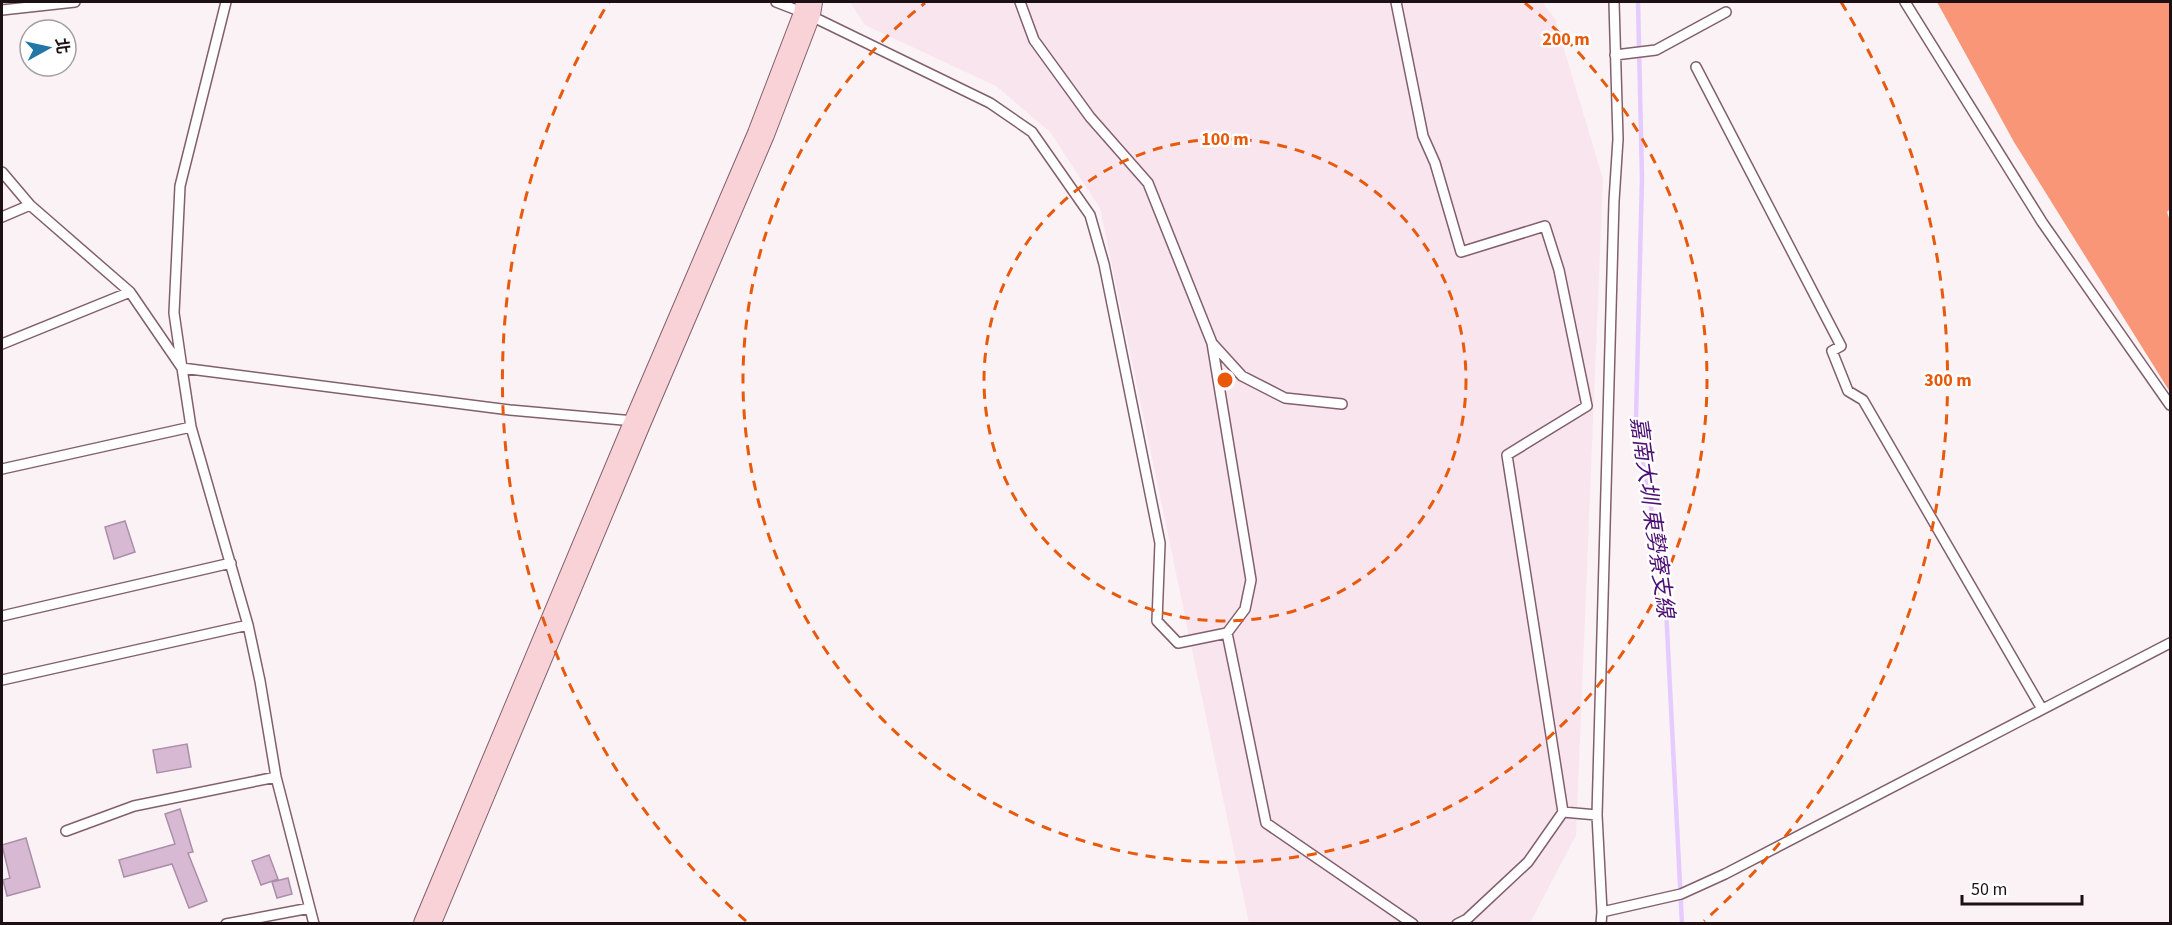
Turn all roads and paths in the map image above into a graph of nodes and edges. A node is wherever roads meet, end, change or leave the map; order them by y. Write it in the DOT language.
graph roads {
  1 [pos="75,2"];
  2 [pos="226,2"];
  3 [pos="776,2"];
  4 [pos="1020,2"];
  5 [pos="1396,2"];
  6 [pos="1614,2"];
  7 [pos="1905,2"];
  8 [pos="808,8"];
  9 [pos="2,10"];
  10 [pos="1726,12"];
  11 [pos="1615,55"];
  12 [pos="1696,68"];
  13 [pos="2,172"];
  14 [pos="30,205"];
  15 [pos="2,217"];
  16 [pos="130,292"];
  17 [pos="2,344"];
  18 [pos="1212,344"];
  19 [pos="182,368"];
  20 [pos="1342,404"];
  21 [pos="2170,405"];
  22 [pos="638,422"];
  23 [pos="191,427"];
  24 [pos="2,469"];
  25 [pos="231,562"];
  26 [pos="2,616"];
  27 [pos="248,625"];
  28 [pos="1227,633"];
  29 [pos="2170,643"];
  30 [pos="2,680"];
  31 [pos="2042,709"];
  32 [pos="276,777"];
  33 [pos="1563,812"];
  34 [pos="1597,815"];
  35 [pos="66,831"];
  36 [pos="310,908"];
  37 [pos="1602,912"];
  38 [pos="226,924"];
  39 [pos="314,924"];
  40 [pos="427,924"];
  41 [pos="1413,924"];
  42 [pos="1457,924"];
  43 [pos="1601,924"];
  1 -- 9 [label="lane"];
  2 -- 19 [label="lane"];
  3 -- 8 [label="lane"];
  4 -- 18 [label="lane"];
  5 -- 33 [label="lane"];
  6 -- 11 [label="lane"];
  7 -- 21 [label="lane"];
  8 -- 22 [label="street"];
  8 -- 28 [label="lane"];
  10 -- 11 [label="lane"];
  11 -- 34 [label="lane"];
  12 -- 31 [label="lane"];
  13 -- 14 [label="lane"];
  14 -- 15 [label="lane"];
  14 -- 16 [label="lane"];
  16 -- 17 [label="lane"];
  16 -- 19 [label="lane"];
  18 -- 20 [label="lane"];
  18 -- 28 [label="lane"];
  19 -- 22 [label="lane"];
  19 -- 23 [label="lane"];
  22 -- 40 [label="street"];
  23 -- 24 [label="lane"];
  23 -- 25 [label="lane"];
  25 -- 26 [label="lane"];
  25 -- 27 [label="lane"];
  27 -- 30 [label="lane"];
  27 -- 32 [label="lane"];
  28 -- 41 [label="lane"];
  29 -- 31 [label="lane"];
  31 -- 37 [label="lane"];
  32 -- 35 [label="lane"];
  32 -- 36 [label="lane"];
  33 -- 34 [label="lane"];
  33 -- 42 [label="lane"];
  34 -- 37 [label="lane"];
  36 -- 38 [label="lane"];
  36 -- 39 [label="lane"];
  37 -- 43 [label="lane"];
}
